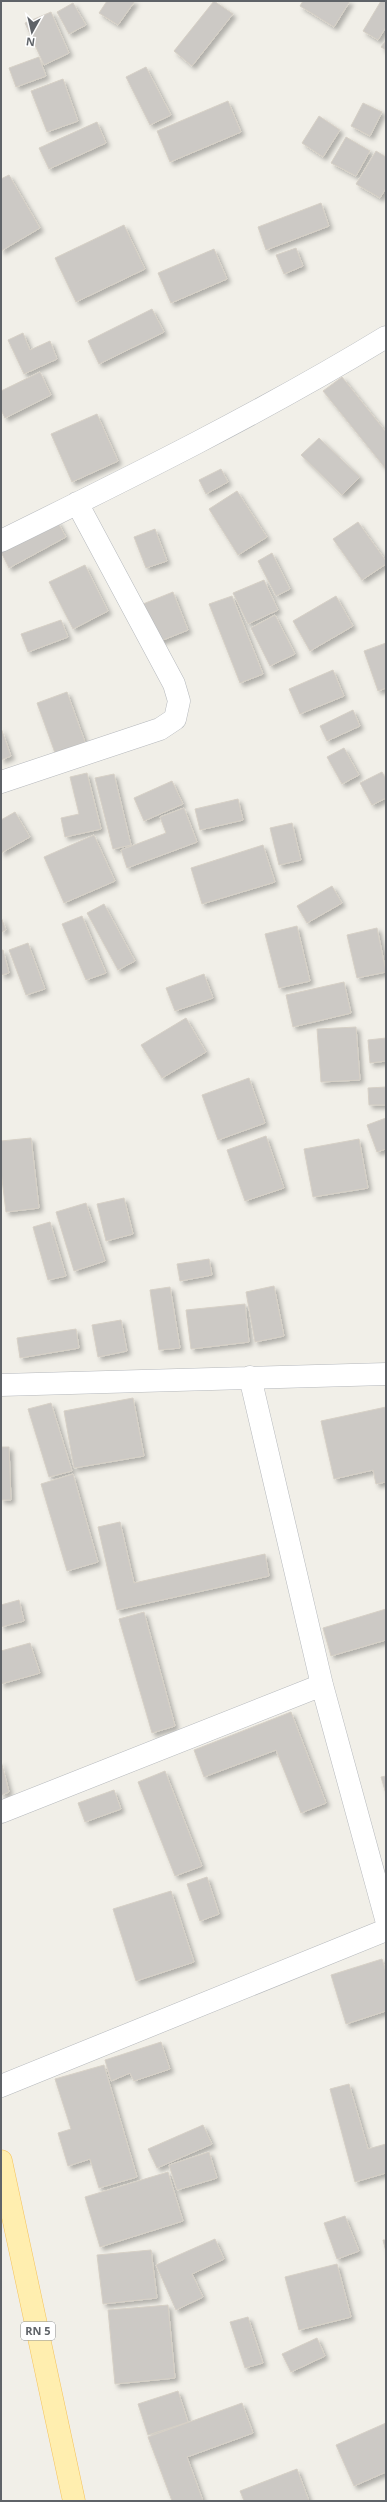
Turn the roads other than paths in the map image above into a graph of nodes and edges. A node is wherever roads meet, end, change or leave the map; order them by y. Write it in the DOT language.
graph roads {
  1 [pos="386,336"];
  2 [pos="77,503"];
  3 [pos="1,541"];
  4 [pos="1,782"];
  5 [pos="386,1374"];
  6 [pos="250,1377"];
  7 [pos="1,1385"];
  8 [pos="322,1685"];
  9 [pos="1,1812"];
  10 [pos="386,1919"];
  11 [pos="386,1930"];
  12 [pos="1,2086"];
  13 [pos="1,2161"];
  14 [pos="74,2501"];
  1 -- 2 [label="street"];
  2 -- 3 [label="street"];
  2 -- 4 [label="street"];
  5 -- 6 [label="street"];
  6 -- 7 [label="street"];
  6 -- 8 [label="street"];
  8 -- 9 [label="street"];
  8 -- 10 [label="street"];
  11 -- 12 [label="street"];
  13 -- 14 [label="main road, RN 5 / RN 5"];
}
